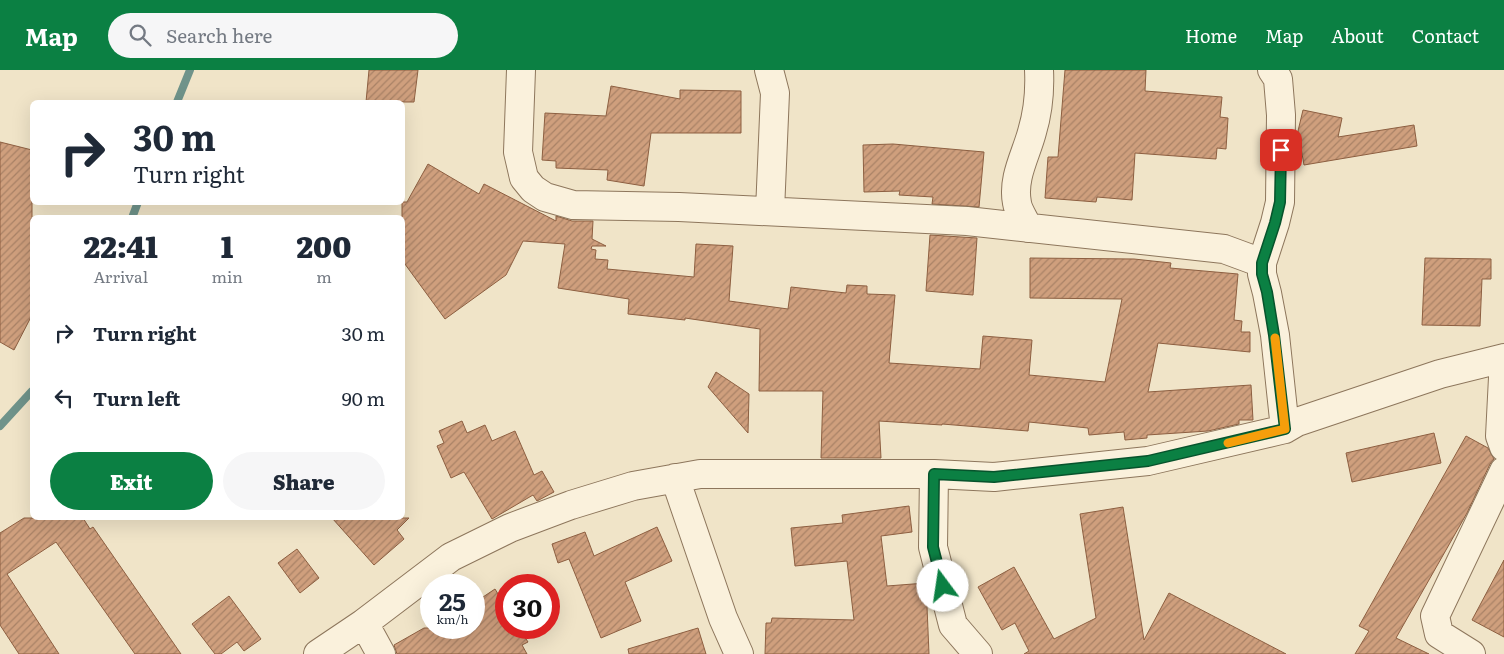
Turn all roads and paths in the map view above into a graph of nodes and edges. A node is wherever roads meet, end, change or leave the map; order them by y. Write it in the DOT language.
graph roads {
  1 [pos="521,70"];
  2 [pos="768,70"];
  3 [pos="1039,70"];
  4 [pos="1272,70"];
  5 [pos="770,211"];
  6 [pos="1028,228"];
  7 [pos="1262,263"];
  8 [pos="1504,358"];
  9 [pos="1285,429"];
  10 [pos="1504,447"];
  11 [pos="1504,472"];
  12 [pos="934,474"];
  13 [pos="675,478"];
  14 [pos="364,623"];
  15 [pos="318,654"];
  16 [pos="381,654"];
  17 [pos="739,654"];
  18 [pos="978,654"];
  19 [pos="1471,654"];
  1 -- 5 [label="street"];
  2 -- 5 [label="street"];
  3 -- 6 [label="street"];
  4 -- 7 [label="street"];
  5 -- 6 [label="street"];
  6 -- 7 [label="street"];
  7 -- 9 [label="street"];
  8 -- 9 [label="street"];
  8 -- 10 [label="street"];
  9 -- 12 [label="street"];
  11 -- 19 [label="street"];
  12 -- 13 [label="street"];
  12 -- 18 [label="street"];
  13 -- 14 [label="street"];
  13 -- 17 [label="street"];
  14 -- 15 [label="street"];
  14 -- 16 [label="street"];
}
